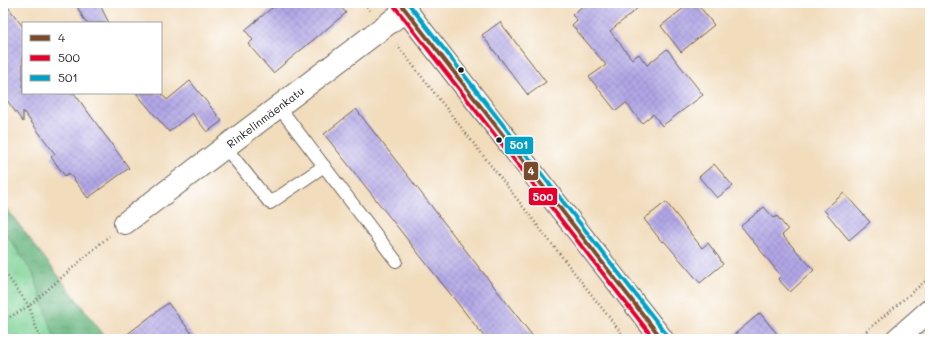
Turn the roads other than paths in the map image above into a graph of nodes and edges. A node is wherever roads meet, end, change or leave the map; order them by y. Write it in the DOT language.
graph roads {
  1 [pos="403,7"];
  2 [pos="279,107"];
  3 [pos="225,147"];
  4 [pos="324,166"];
  5 [pos="125,223"];
  6 [pos="396,261"];
  7 [pos="930,310"];
  8 [pos="662,339"];
  9 [pos="896,339"];
  1 -- 2 [label="street, Rinkelinmäenkatu"];
  1 -- 8 [label="street"];
  2 -- 3 [label="street, Rinkelinmäenkatu"];
  2 -- 4 [label="lane"];
  3 -- 4 [label="lane"];
  3 -- 5 [label="street, Rinkelinmäenkatu"];
  4 -- 6 [label="lane"];
  7 -- 9 [label="street"];
}
